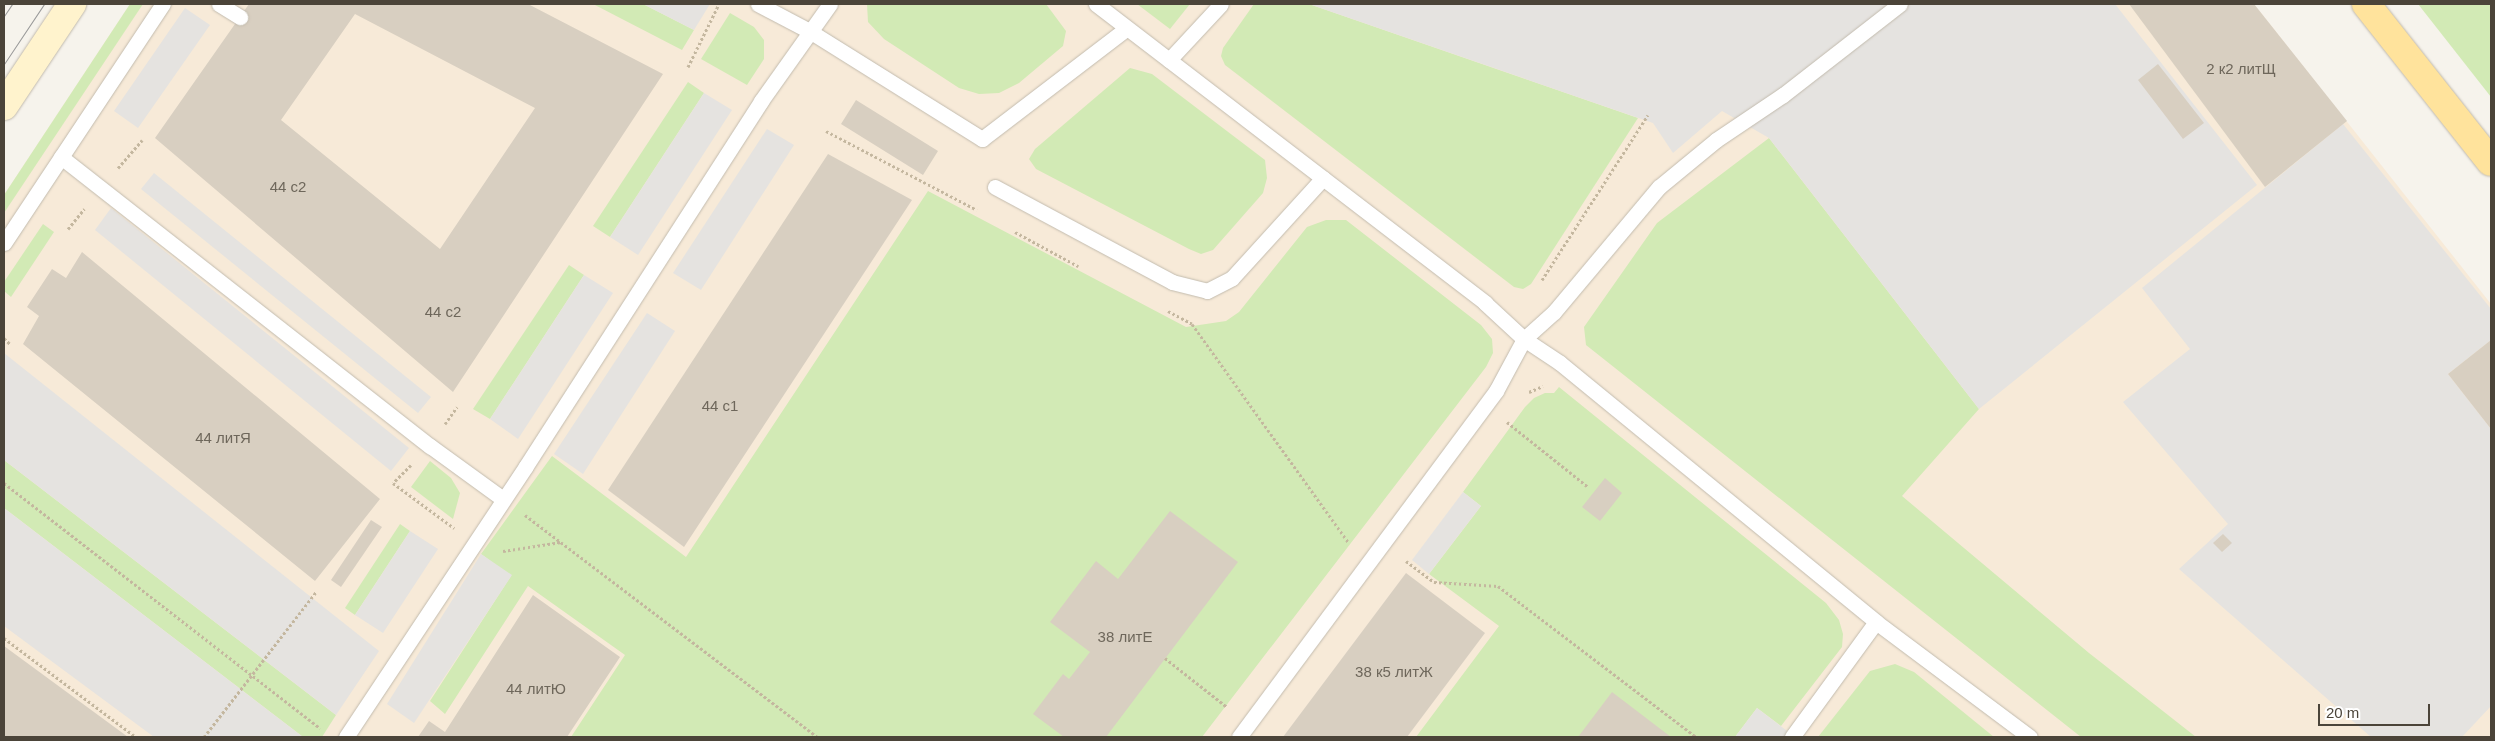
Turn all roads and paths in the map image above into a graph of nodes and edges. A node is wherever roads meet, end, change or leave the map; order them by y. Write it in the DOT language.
graph roads {
  1 [pos="72,4"];
  2 [pos="163,4"];
  3 [pos="220,4"];
  4 [pos="719,4"];
  5 [pos="758,4"];
  6 [pos="830,4"];
  7 [pos="1096,4"];
  8 [pos="1221,4"];
  9 [pos="1900,4"];
  10 [pos="2366,4"];
  11 [pos="240,18"];
  12 [pos="1126,29"];
  13 [pos="811,32"];
  14 [pos="1169,60"];
  15 [pos="688,66"];
  16 [pos="4,106"];
  17 [pos="1648,115"];
  18 [pos="826,131"];
  19 [pos="61,157"];
  20 [pos="2491,162"];
  21 [pos="1323,178"];
  22 [pos="995,187"];
  23 [pos="979,211"];
  24 [pos="1013,230"];
  25 [pos="4,243"];
  26 [pos="1082,267"];
  27 [pos="1539,284"];
  28 [pos="1158,306"];
  29 [pos="4,338"];
  30 [pos="1524,339"];
  31 [pos="10,344"];
  32 [pos="1507,421"];
  33 [pos="4,483"];
  34 [pos="393,483"];
  35 [pos="1588,487"];
  36 [pos="503,499"];
  37 [pos="474,541"];
  38 [pos="562,542"];
  39 [pos="1406,561"];
  40 [pos="1366,566"];
  41 [pos="316,592"];
  42 [pos="1876,622"];
  43 [pos="4,638"];
  44 [pos="1165,658"];
  45 [pos="252,675"];
  46 [pos="1249,724"];
  47 [pos="324,732"];
  48 [pos="136,737"];
  49 [pos="204,737"];
  50 [pos="346,737"];
  51 [pos="817,737"];
  52 [pos="1239,737"];
  53 [pos="1696,737"];
  54 [pos="1792,737"];
  55 [pos="2030,737"];
  1 -- 16 [label="street"];
  2 -- 19 [label="lane"];
  3 -- 11 [label="lane"];
  4 -- 15 [label="path"];
  5 -- 13 [label="lane"];
  6 -- 13 [label="lane"];
  7 -- 12 [label="lane"];
  8 -- 14 [label="lane"];
  9 -- 30 [label="lane"];
  10 -- 20 [label="main road"];
  12 -- 13 [label="lane"];
  12 -- 14 [label="lane"];
  13 -- 36 [label="lane"];
  14 -- 21 [label="lane"];
  17 -- 27 [label="path"];
  18 -- 23 [label="path"];
  19 -- 25 [label="lane"];
  19 -- 36 [label="lane"];
  21 -- 22 [label="lane"];
  21 -- 30 [label="lane"];
  24 -- 26 [label="path"];
  28 -- 40 [label="path"];
  29 -- 31 [label="path"];
  30 -- 40 [label="lane"];
  30 -- 42 [label="lane"];
  32 -- 35 [label="path"];
  33 -- 45 [label="path"];
  34 -- 37 [label="path"];
  36 -- 37 [label="lane"];
  36 -- 38 [label="path"];
  37 -- 38 [label="path"];
  37 -- 50 [label="lane"];
  38 -- 51 [label="path"];
  39 -- 53 [label="path"];
  40 -- 46 [label="lane"];
  41 -- 45 [label="path"];
  42 -- 54 [label="lane"];
  42 -- 55 [label="lane"];
  43 -- 48 [label="path"];
  44 -- 46 [label="path"];
  45 -- 47 [label="path"];
  45 -- 49 [label="path"];
  46 -- 52 [label="lane"];
}
